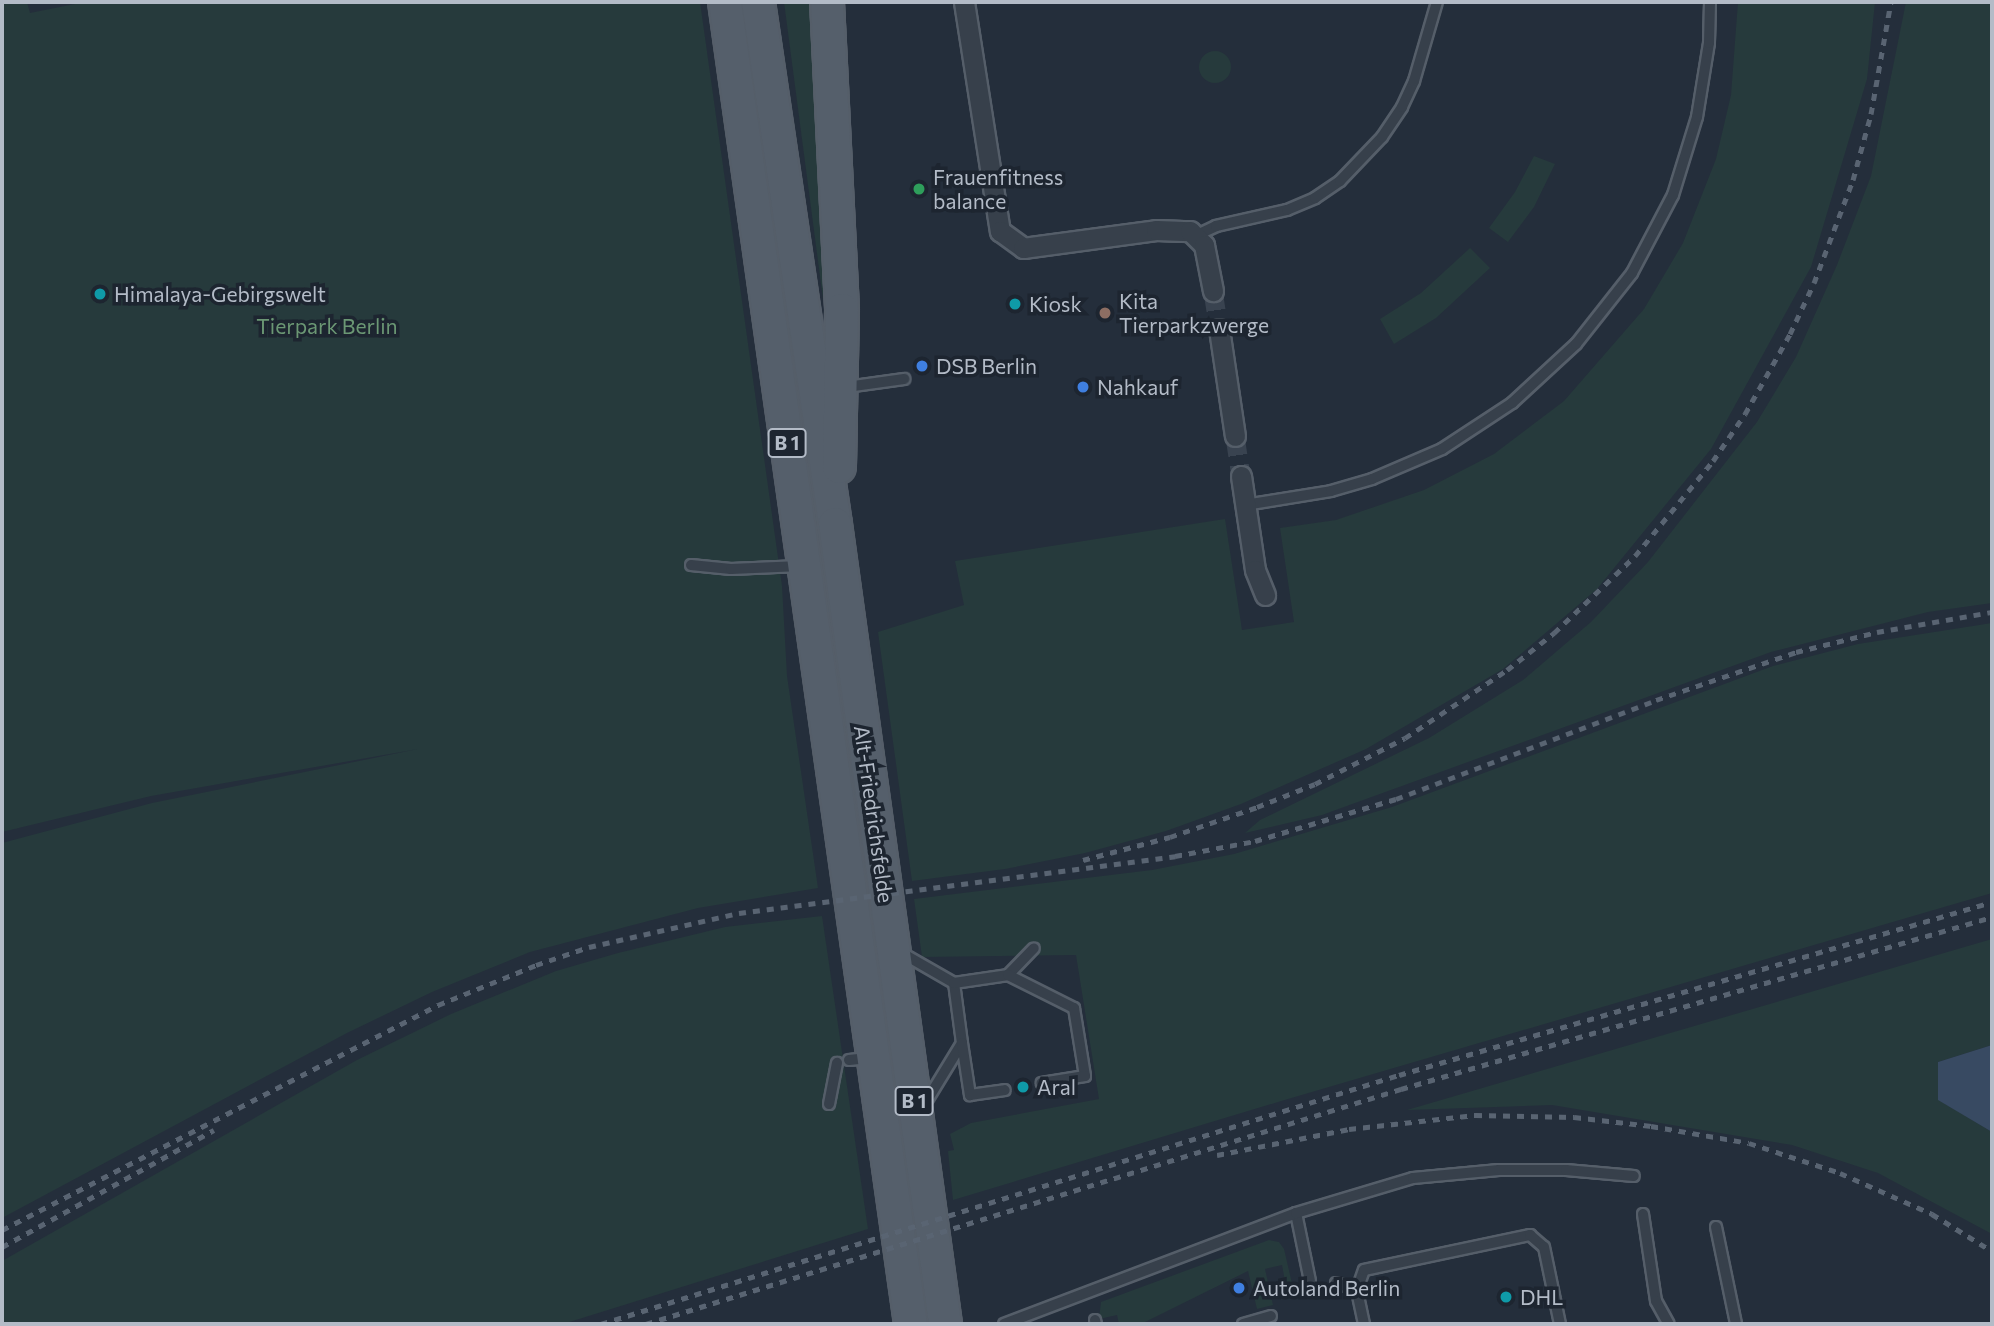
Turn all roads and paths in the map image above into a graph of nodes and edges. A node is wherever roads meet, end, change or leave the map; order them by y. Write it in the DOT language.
graph roads {
  1 [pos="725,2"];
  2 [pos="758,2"];
  3 [pos="827,2"];
  4 [pos="964,2"];
  5 [pos="1437,2"];
  6 [pos="1710,2"];
  7 [pos="1197,235"];
  8 [pos="1213,291"];
  9 [pos="1219,329"];
  10 [pos="904,379"];
  11 [pos="843,387"];
  12 [pos="1235,436"];
  13 [pos="1241,476"];
  14 [pos="1245,505"];
  15 [pos="835,524"];
  16 [pos="691,565"];
  17 [pos="804,565"];
  18 [pos="1265,595"];
  19 [pos="893,948"];
  20 [pos="1034,948"];
  21 [pos="1008,975"];
  22 [pos="954,983"];
  23 [pos="962,1043"];
  24 [pos="837,1063"];
  25 [pos="1042,1083"];
  26 [pos="1004,1090"];
  27 [pos="829,1104"];
  28 [pos="916,1117"];
  29 [pos="1634,1176"];
  30 [pos="1296,1213"];
  31 [pos="1643,1214"];
  32 [pos="1716,1227"];
  33 [pos="1310,1281"];
  34 [pos="1336,1283"];
  35 [pos="1356,1290"];
  36 [pos="1271,1316"];
  37 [pos="911,1324"];
  38 [pos="945,1324"];
  39 [pos="1004,1324"];
  40 [pos="1244,1324"];
  41 [pos="1364,1324"];
  42 [pos="1560,1324"];
  43 [pos="1669,1324"];
  44 [pos="1736,1324"];
  1 -- 17 [label="main road, B 1"];
  2 -- 15 [label="main road, Alt-Friedrichsfelde / B 1"];
  3 -- 11 [label="main road"];
  4 -- 7 [label="street"];
  5 -- 7 [label="lane"];
  6 -- 14 [label="lane"];
  7 -- 8 [label="street"];
  9 -- 12 [label="street"];
  10 -- 11 [label="lane"];
  11 -- 15 [label="main road"];
  13 -- 14 [label="street"];
  14 -- 18 [label="street"];
  15 -- 19 [label="main road, Alt-Friedrichsfelde / B 1"];
  16 -- 17 [label="lane"];
  17 -- 37 [label="main road, Alt-Friedrichsfelde / B 1"];
  19 -- 22 [label="lane"];
  19 -- 28 [label="main road, Alt-Friedrichsfelde / B 1"];
  20 -- 21 [label="lane"];
  21 -- 22 [label="lane"];
  21 -- 25 [label="lane"];
  22 -- 23 [label="lane"];
  23 -- 26 [label="lane"];
  23 -- 28 [label="lane"];
  24 -- 27 [label="lane"];
  28 -- 38 [label="main road, Alt-Friedrichsfelde / B 1"];
  29 -- 30 [label="lane"];
  30 -- 33 [label="lane"];
  30 -- 39 [label="lane"];
  31 -- 43 [label="lane"];
  32 -- 44 [label="lane"];
  34 -- 35 [label="lane"];
  35 -- 41 [label="lane"];
  35 -- 42 [label="lane"];
  36 -- 40 [label="lane"];
}
